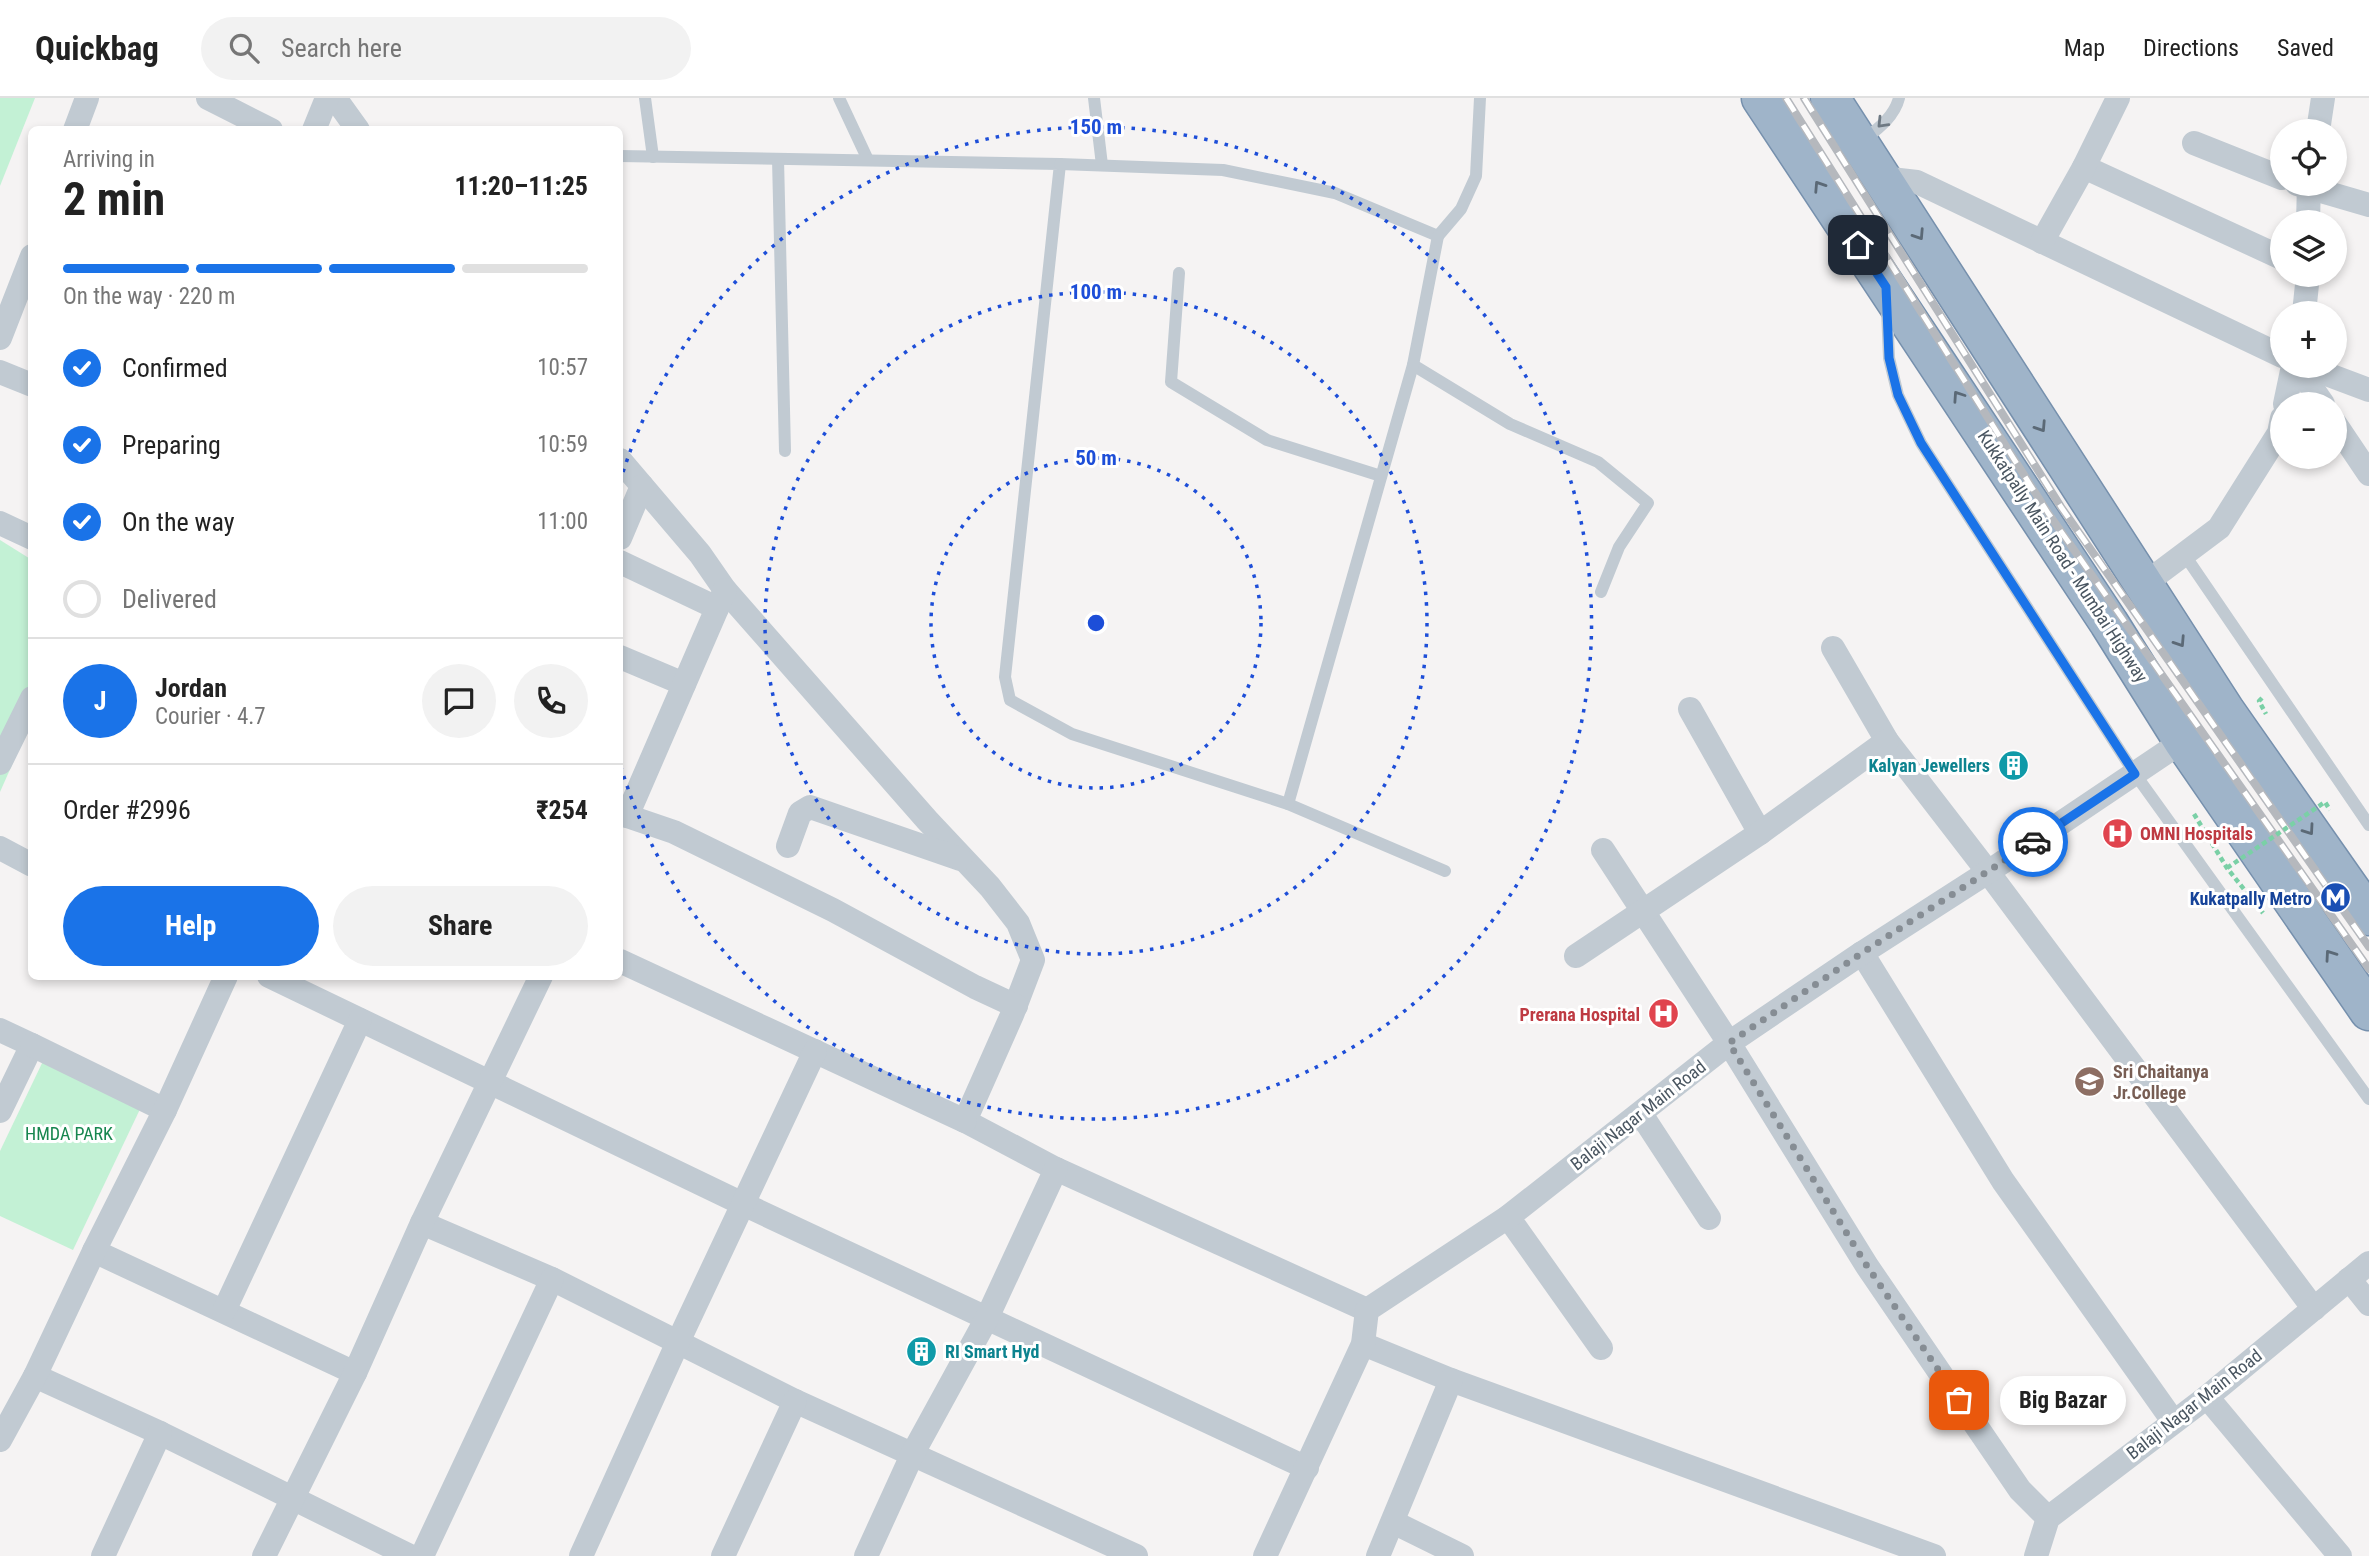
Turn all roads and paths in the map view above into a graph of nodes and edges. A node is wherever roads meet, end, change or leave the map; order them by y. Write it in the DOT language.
graph roads {
  1 [pos="87,98"];
  2 [pos="208,98"];
  3 [pos="327,98"];
  4 [pos="335,98"];
  5 [pos="645,98"];
  6 [pos="839,98"];
  7 [pos="1094,98"];
  8 [pos="1480,98"];
  9 [pos="1761,98"];
  10 [pos="1830,98"];
  11 [pos="1899,98"];
  12 [pos="2119,98"];
  13 [pos="2323,98"];
  14 [pos="2320,119"];
  15 [pos="80,126"];
  16 [pos="263,126"];
  17 [pos="316,126"];
  18 [pos="355,126"];
  19 [pos="1859,143"];
  20 [pos="2194,143"];
  21 [pos="623,156"];
  22 [pos="653,157"];
  23 [pos="778,159"];
  24 [pos="868,160"];
  25 [pos="1060,164"];
  26 [pos="1102,165"];
  27 [pos="2084,167"];
  28 [pos="2270,173"];
  29 [pos="1882,178"];
  30 [pos="2340,196"];
  31 [pos="2369,205"];
  32 [pos="1438,236"];
  33 [pos="2042,242"];
  34 [pos="2270,252"];
  35 [pos="28,273"];
  36 [pos="1179,273"];
  37 [pos="1886,287"];
  38 [pos="0,338"];
  39 [pos="2270,350"];
  40 [pos="1413,365"];
  41 [pos="0,372"];
  42 [pos="2337,378"];
  43 [pos="28,383"];
  44 [pos="2369,390"];
  45 [pos="2347,441"];
  46 [pos="2270,447"];
  47 [pos="785,451"];
  48 [pos="623,464"];
  49 [pos="2369,474"];
  50 [pos="1381,477"];
  51 [pos="642,486"];
  52 [pos="0,523"];
  53 [pos="623,531"];
  54 [pos="28,536"];
  55 [pos="2184,554"];
  56 [pos="623,563"];
  57 [pos="2143,585"];
  58 [pos="1601,592"];
  59 [pos="720,599"];
  60 [pos="1833,648"];
  61 [pos="623,658"];
  62 [pos="684,684"];
  63 [pos="28,706"];
  64 [pos="1690,709"];
  65 [pos="1887,741"];
  66 [pos="2183,741"];
  67 [pos="0,763"];
  68 [pos="2135,774"];
  69 [pos="1289,804"];
  70 [pos="2330,810"];
  71 [pos="2193,812"];
  72 [pos="623,813"];
  73 [pos="2369,825"];
  74 [pos="1760,833"];
  75 [pos="789,846"];
  76 [pos="0,848"];
  77 [pos="1603,850"];
  78 [pos="966,861"];
  79 [pos="28,862"];
  80 [pos="1445,871"];
  81 [pos="1988,872"];
  82 [pos="1643,911"];
  83 [pos="2369,916"];
  84 [pos="1862,953"];
  85 [pos="1576,956"];
  86 [pos="623,962"];
  87 [pos="224,980"];
  88 [pos="277,980"];
  89 [pos="539,980"];
  90 [pos="1016,1006"];
  91 [pos="2369,1011"];
  92 [pos="360,1020"];
  93 [pos="0,1030"];
  94 [pos="1729,1043"];
  95 [pos="32,1045"];
  96 [pos="815,1051"];
  97 [pos="491,1083"];
  98 [pos="2369,1099"];
  99 [pos="165,1110"];
  100 [pos="0,1111"];
  101 [pos="1641,1114"];
  102 [pos="965,1121"];
  103 [pos="1056,1169"];
  104 [pos="743,1204"];
  105 [pos="1508,1217"];
  106 [pos="1709,1218"];
  107 [pos="422,1223"];
  108 [pos="94,1251"];
  109 [pos="2369,1263"];
  110 [pos="552,1279"];
  111 [pos="2350,1279"];
  112 [pos="2369,1304"];
  113 [pos="2314,1309"];
  114 [pos="1367,1310"];
  115 [pos="223,1311"];
  116 [pos="987,1318"];
  117 [pos="678,1342"];
  118 [pos="1363,1343"];
  119 [pos="1601,1348"];
  120 [pos="355,1373"];
  121 [pos="35,1376"];
  122 [pos="1451,1380"];
  123 [pos="2207,1397"];
  124 [pos="795,1401"];
  125 [pos="2173,1421"];
  126 [pos="160,1433"];
  127 [pos="0,1440"];
  128 [pos="913,1453"];
  129 [pos="1307,1468"];
  130 [pos="294,1499"];
  131 [pos="2048,1518"];
  132 [pos="1393,1522"];
  133 [pos="1918,1553"];
  134 [pos="103,1556"];
  135 [pos="264,1556"];
  136 [pos="410,1556"];
  137 [pos="422,1556"];
  138 [pos="581,1556"];
  139 [pos="723,1556"];
  140 [pos="866,1556"];
  141 [pos="1136,1556"];
  142 [pos="1265,1556"];
  143 [pos="1378,1556"];
  144 [pos="1462,1556"];
  145 [pos="2036,1556"];
  146 [pos="2340,1556"];
  1 -- 15 [label="street"];
  2 -- 16 [label="street"];
  3 -- 17 [label="street"];
  4 -- 18 [label="street"];
  5 -- 22 [label="lane"];
  6 -- 24 [label="lane"];
  7 -- 26 [label="lane"];
  8 -- 32 [label="lane"];
  37 -- 9 [label="highway, Kukkatpally Main Road - Mumbai Highway, one-way"];
  10 -- 19 [label="highway"];
  11 -- 19 [label="lane, one-way"];
  12 -- 27 [label="street"];
  13 -- 14 [label="street"];
  19 -- 29 [label="highway"];
  20 -- 28 [label="street"];
  21 -- 22 [label="lane"];
  22 -- 23 [label="lane"];
  23 -- 24 [label="lane"];
  23 -- 47 [label="lane"];
  24 -- 25 [label="lane"];
  25 -- 26 [label="lane"];
  25 -- 69 [label="lane"];
  26 -- 32 [label="lane"];
  27 -- 33 [label="street"];
  27 -- 34 [label="street"];
  29 -- 33 [label="street"];
  29 -- 57 [label="highway, one-way"];
  30 -- 31 [label="street"];
  32 -- 40 [label="lane"];
  33 -- 39 [label="street"];
  35 -- 38 [label="street"];
  36 -- 50 [label="lane"];
  66 -- 37 [label="highway, Kukkatpally Main Road - Mumbai Highway, one-way"];
  37 -- 68 [label="lane"];
  40 -- 50 [label="lane"];
  40 -- 58 [label="lane"];
  41 -- 43 [label="street"];
  42 -- 44 [label="street"];
  45 -- 49 [label="street"];
  46 -- 55 [label="street"];
  48 -- 51 [label="street"];
  50 -- 69 [label="lane"];
  51 -- 53 [label="street"];
  51 -- 59 [label="street"];
  52 -- 54 [label="street"];
  55 -- 57 [label="street"];
  55 -- 73 [label="lane"];
  56 -- 59 [label="street"];
  57 -- 83 [label="highway, one-way"];
  59 -- 62 [label="street"];
  59 -- 78 [label="street"];
  60 -- 65 [label="street"];
  61 -- 62 [label="street"];
  62 -- 72 [label="street"];
  63 -- 67 [label="street"];
  64 -- 74 [label="street"];
  65 -- 74 [label="street"];
  65 -- 81 [label="street"];
  66 -- 68 [label="street, Balaji Nagar Main Road"];
  91 -- 66 [label="highway, Kukkatpally Main Road - Mumbai Highway, one-way"];
  68 -- 81 [label="street, Balaji Nagar Main Road"];
  68 -- 98 [label="lane"];
  69 -- 80 [label="lane"];
  70 -- 71 [label="path, bridge"];
  72 -- 90 [label="street"];
  74 -- 82 [label="street"];
  75 -- 78 [label="street"];
  76 -- 79 [label="street"];
  77 -- 82 [label="street"];
  78 -- 90 [label="street"];
  81 -- 84 [label="street, Balaji Nagar Main Road"];
  81 -- 113 [label="street"];
  82 -- 85 [label="street"];
  82 -- 94 [label="street"];
  84 -- 94 [label="street, Balaji Nagar Main Road"];
  84 -- 125 [label="street"];
  86 -- 96 [label="street"];
  87 -- 99 [label="street"];
  88 -- 92 [label="street"];
  89 -- 97 [label="street"];
  90 -- 102 [label="street"];
  92 -- 97 [label="street"];
  92 -- 115 [label="street"];
  93 -- 95 [label="street"];
  94 -- 101 [label="street, Balaji Nagar Main Road"];
  94 -- 131 [label="street"];
  95 -- 99 [label="street"];
  95 -- 100 [label="street"];
  96 -- 102 [label="street"];
  96 -- 104 [label="street"];
  97 -- 104 [label="street"];
  97 -- 107 [label="street"];
  99 -- 108 [label="street"];
  101 -- 105 [label="street, Balaji Nagar Main Road"];
  101 -- 106 [label="street"];
  102 -- 103 [label="street"];
  103 -- 114 [label="street"];
  103 -- 116 [label="street"];
  104 -- 116 [label="street"];
  104 -- 117 [label="street"];
  105 -- 114 [label="street, Balaji Nagar Main Road"];
  105 -- 119 [label="street"];
  107 -- 110 [label="street"];
  107 -- 120 [label="street"];
  108 -- 115 [label="street"];
  108 -- 121 [label="street"];
  109 -- 111 [label="street, Balaji Nagar Main Road"];
  110 -- 117 [label="street"];
  110 -- 137 [label="street"];
  111 -- 112 [label="street"];
  111 -- 113 [label="street, Balaji Nagar Main Road"];
  113 -- 123 [label="street, Balaji Nagar Main Road"];
  114 -- 118 [label="street"];
  115 -- 120 [label="street"];
  116 -- 128 [label="street"];
  116 -- 129 [label="street"];
  117 -- 124 [label="street"];
  117 -- 138 [label="street"];
  118 -- 122 [label="street"];
  118 -- 129 [label="street"];
  120 -- 130 [label="street"];
  121 -- 126 [label="street"];
  121 -- 127 [label="street"];
  122 -- 132 [label="street"];
  122 -- 133 [label="street"];
  123 -- 125 [label="street, Balaji Nagar Main Road"];
  123 -- 146 [label="street"];
  124 -- 128 [label="street"];
  124 -- 139 [label="street"];
  125 -- 131 [label="street, Balaji Nagar Main Road"];
  126 -- 130 [label="street"];
  126 -- 134 [label="street"];
  128 -- 140 [label="street"];
  128 -- 141 [label="street"];
  129 -- 142 [label="street"];
  130 -- 135 [label="street"];
  130 -- 136 [label="street"];
  131 -- 145 [label="street"];
  132 -- 143 [label="street"];
  132 -- 144 [label="street"];
}
